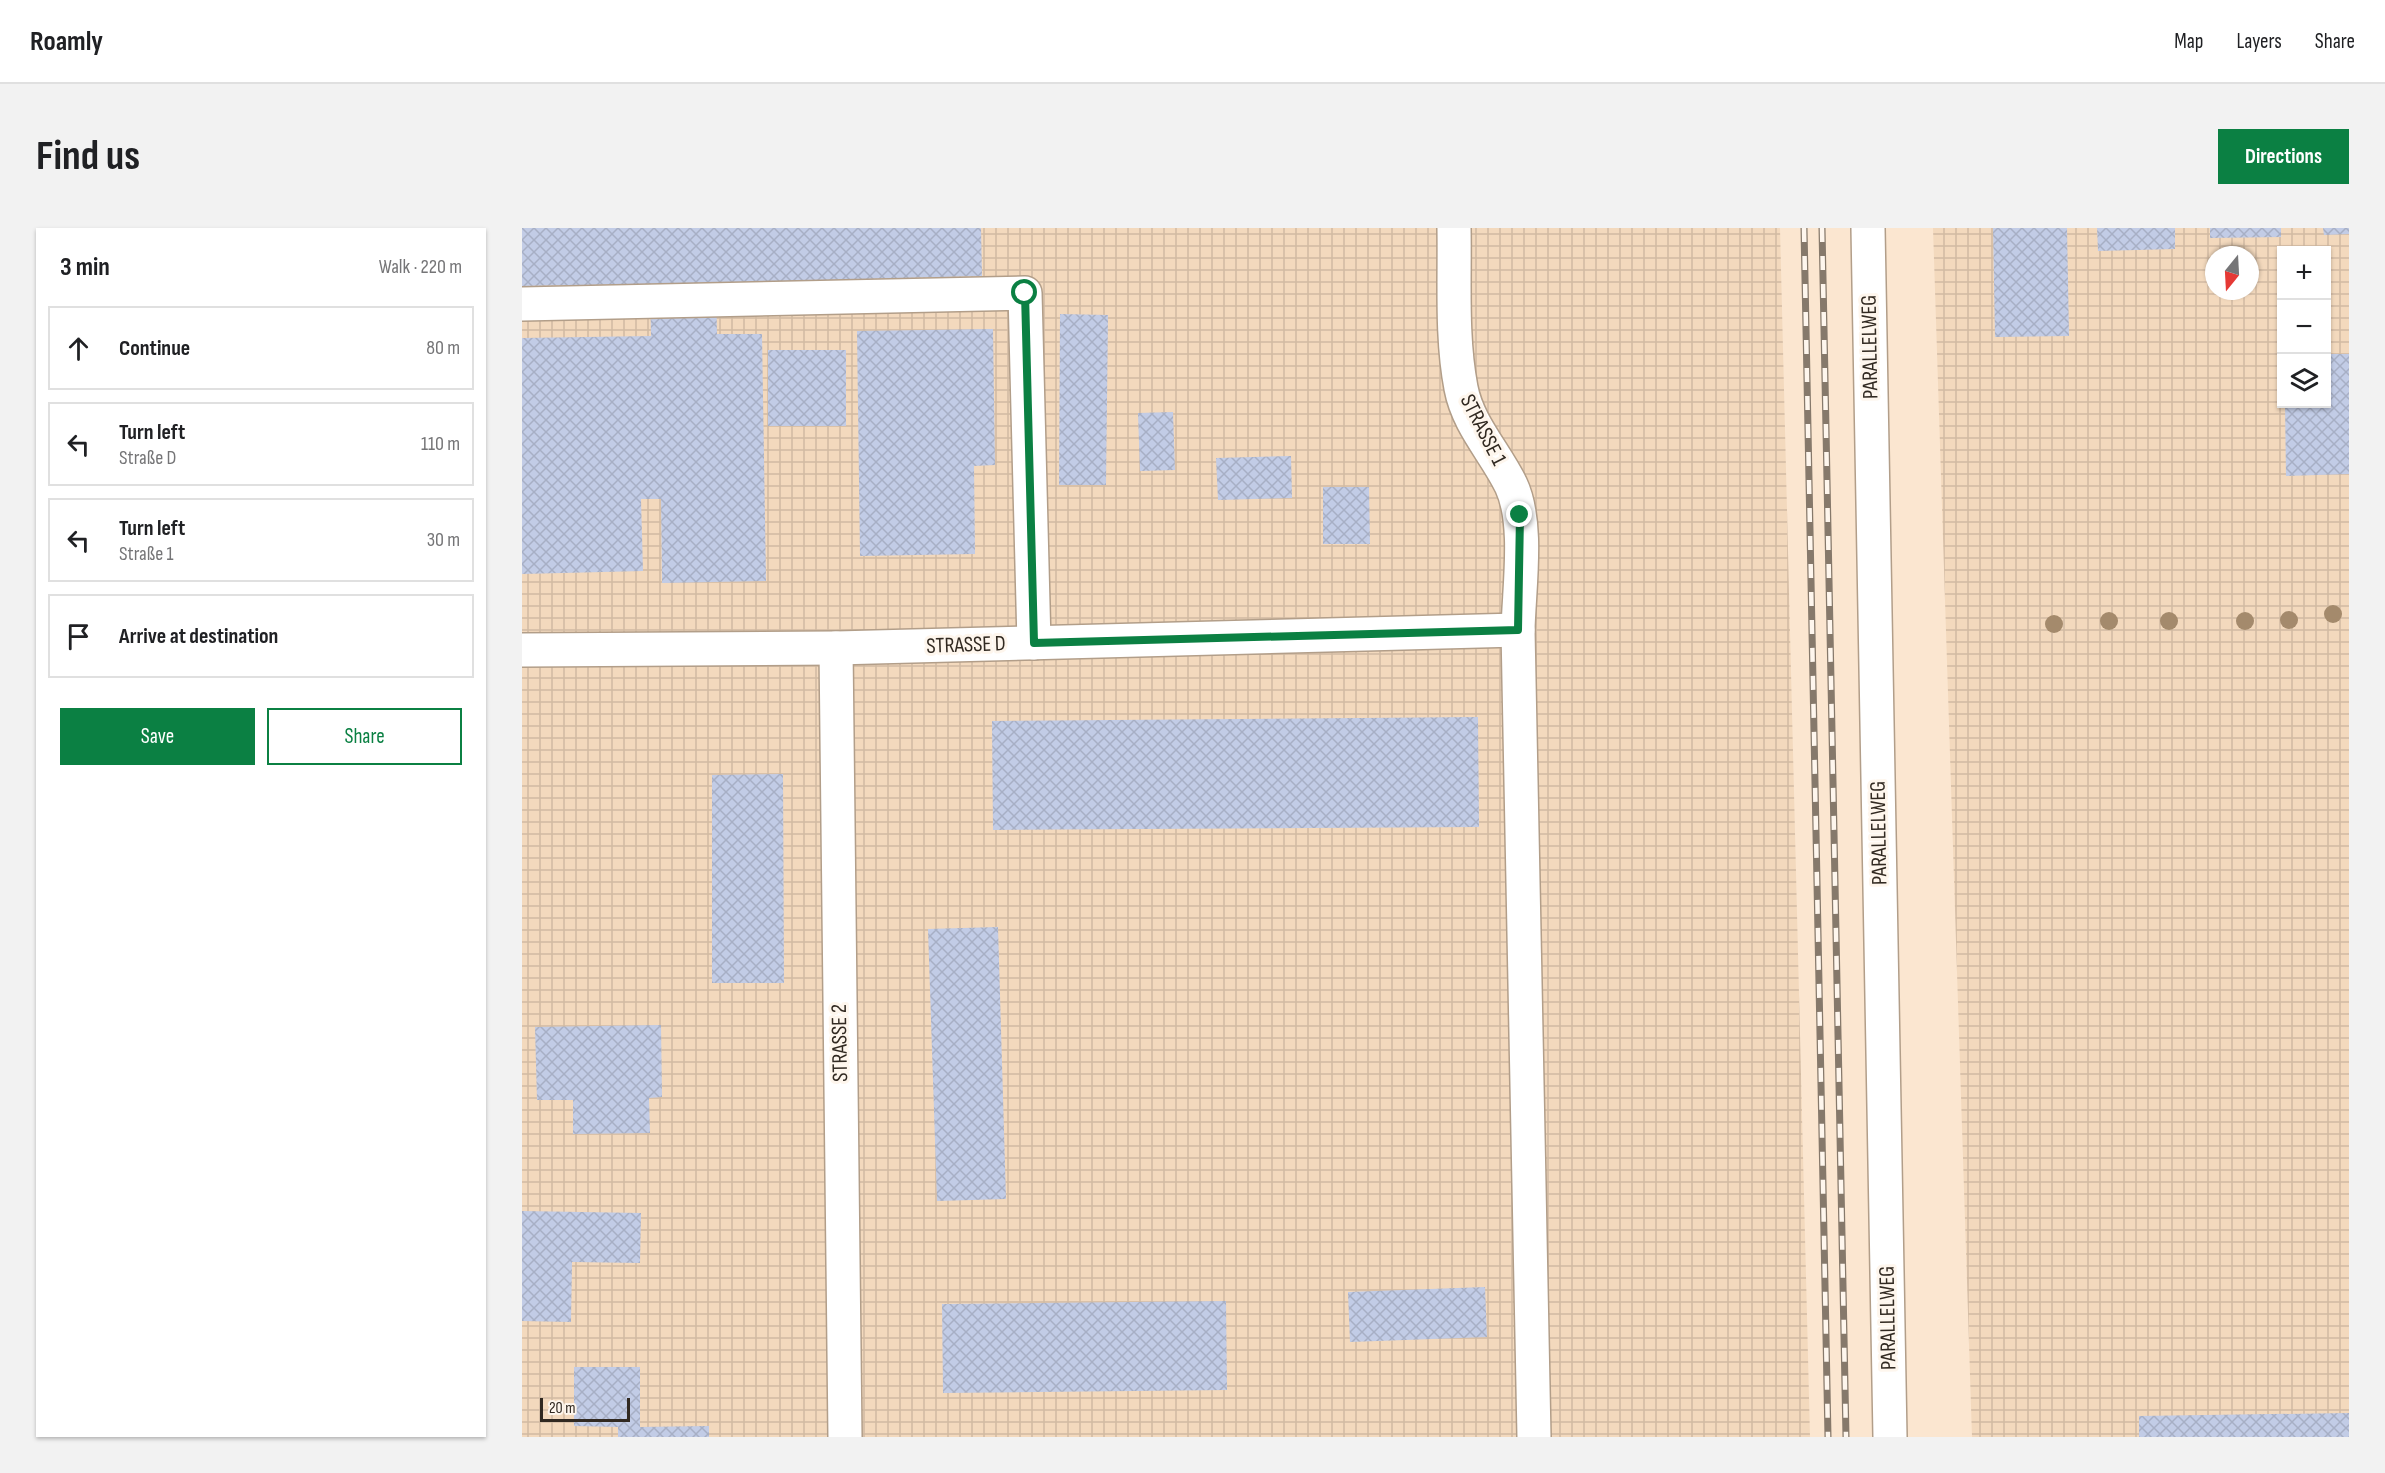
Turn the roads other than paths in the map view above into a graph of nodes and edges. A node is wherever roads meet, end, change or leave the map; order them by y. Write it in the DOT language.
graph roads {
  1 [pos="1454,228"];
  2 [pos="1868,228"];
  3 [pos="522,304"];
  4 [pos="1518,630"];
  5 [pos="1034,643"];
  6 [pos="836,648"];
  7 [pos="522,651"];
  8 [pos="845,1437"];
  9 [pos="1534,1437"];
  10 [pos="1890,1437"];
  1 -- 4 [label="street, STRASSE 1"];
  2 -- 10 [label="street, PARALLELWEG"];
  3 -- 5 [label="street"];
  4 -- 5 [label="street, STRASSE D"];
  4 -- 9 [label="street, STRASSE 1"];
  5 -- 6 [label="street, STRASSE D"];
  6 -- 7 [label="street, STRASSE D"];
  6 -- 8 [label="street, STRASSE 2"];
}
